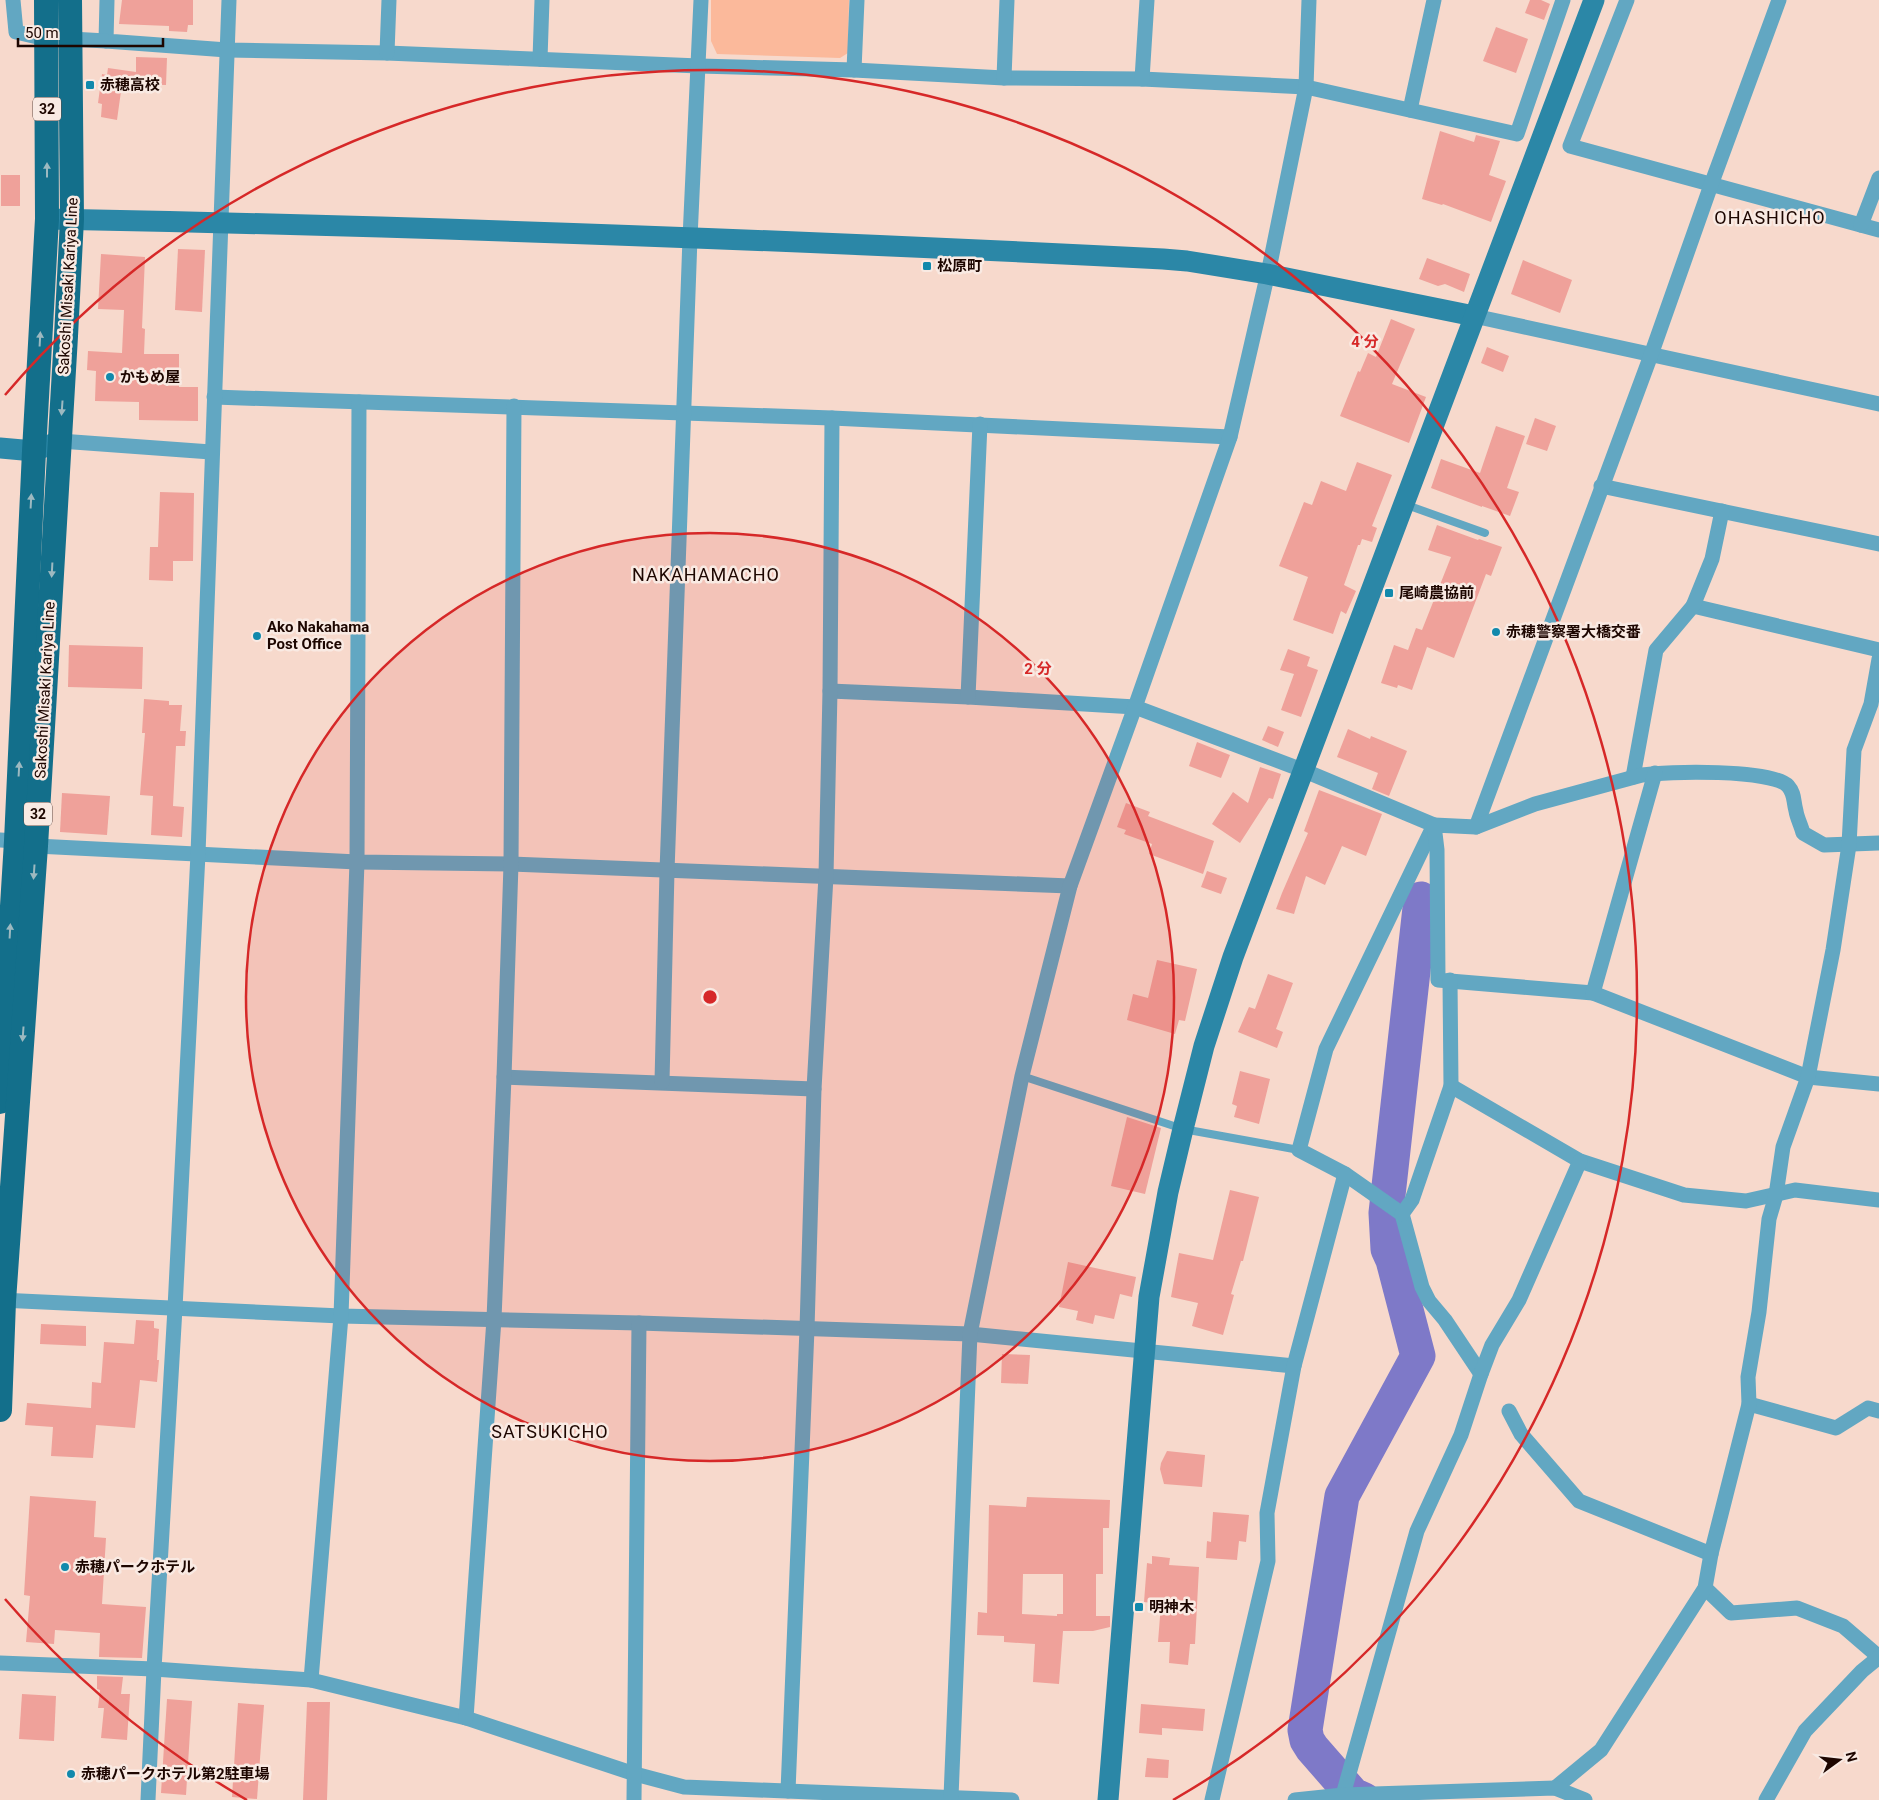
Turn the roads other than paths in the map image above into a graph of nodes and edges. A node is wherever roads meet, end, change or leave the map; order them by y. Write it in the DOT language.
graph roads {
  1 [pos="14,0"];
  2 [pos="46,0"];
  3 [pos="70,0"];
  4 [pos="107,0"];
  5 [pos="229,0"];
  6 [pos="389,0"];
  7 [pos="542,0"];
  8 [pos="701,0"];
  9 [pos="857,0"];
  10 [pos="1007,0"];
  11 [pos="1147,0"];
  12 [pos="1309,0"];
  13 [pos="1434,0"];
  14 [pos="1563,0"];
  15 [pos="1594,0"];
  16 [pos="1627,0"];
  17 [pos="1779,0"];
  18 [pos="46,39"];
  19 [pos="71,39"];
  20 [pos="106,41"];
  21 [pos="227,50"];
  22 [pos="387,53"];
  23 [pos="540,59"];
  24 [pos="699,66"];
  25 [pos="854,70"];
  26 [pos="1004,78"];
  27 [pos="1142,79"];
  28 [pos="1306,87"];
  29 [pos="1410,110"];
  30 [pos="1879,178"];
  31 [pos="1710,185"];
  32 [pos="47,219"];
  33 [pos="72,219"];
  34 [pos="220,222"];
  35 [pos="1861,225"];
  36 [pos="1879,230"];
  37 [pos="690,238"];
  38 [pos="1267,274"];
  39 [pos="1474,316"];
  40 [pos="1651,355"];
  41 [pos="214,397"];
  42 [pos="359,402"];
  43 [pos="1879,404"];
  44 [pos="514,406"];
  45 [pos="683,414"];
  46 [pos="832,418"];
  47 [pos="980,424"];
  48 [pos="1230,436"];
  49 [pos="60,441"];
  50 [pos="0,448"];
  51 [pos="34,451"];
  52 [pos="211,452"];
  53 [pos="1601,486"];
  54 [pos="1404,504"];
  55 [pos="1722,511"];
  56 [pos="1485,533"];
  57 [pos="1879,544"];
  58 [pos="1693,606"];
  59 [pos="1879,650"];
  60 [pos="1879,659"];
  61 [pos="830,691"];
  62 [pos="968,697"];
  63 [pos="1136,707"];
  64 [pos="1305,771"];
  65 [pos="1655,773"];
  66 [pos="1633,777"];
  67 [pos="1434,825"];
  68 [pos="1476,827"];
  69 [pos="17,842"];
  70 [pos="1879,843"];
  71 [pos="1849,845"];
  72 [pos="198,854"];
  73 [pos="357,862"];
  74 [pos="511,864"];
  75 [pos="667,871"];
  76 [pos="826,876"];
  77 [pos="1070,886"];
  78 [pos="1450,980"];
  79 [pos="1593,993"];
  80 [pos="504,1076"];
  81 [pos="1022,1076"];
  82 [pos="1808,1076"];
  83 [pos="662,1082"];
  84 [pos="1879,1084"];
  85 [pos="1451,1086"];
  86 [pos="814,1089"];
  87 [pos="0,1102"];
  88 [pos="1184,1129"];
  89 [pos="1299,1150"];
  90 [pos="1580,1161"];
  91 [pos="1345,1174"];
  92 [pos="1776,1195"];
  93 [pos="1879,1200"];
  94 [pos="1402,1214"];
  95 [pos="2,1301"];
  96 [pos="175,1308"];
  97 [pos="341,1316"];
  98 [pos="494,1319"];
  99 [pos="639,1323"];
  100 [pos="807,1328"];
  101 [pos="970,1334"];
  102 [pos="1144,1352"];
  103 [pos="1294,1366"];
  104 [pos="1481,1374"];
  105 [pos="1749,1404"];
  106 [pos="0,1410"];
  107 [pos="1510,1411"];
  108 [pos="1879,1411"];
  109 [pos="1711,1554"];
  110 [pos="1705,1588"];
  111 [pos="1879,1657"];
  112 [pos="0,1663"];
  113 [pos="154,1669"];
  114 [pos="311,1680"];
  115 [pos="466,1718"];
  116 [pos="635,1774"];
  117 [pos="1555,1788"];
  118 [pos="788,1790"];
  119 [pos="1343,1795"];
  120 [pos="951,1797"];
  121 [pos="148,1800"];
  122 [pos="634,1800"];
  123 [pos="1012,1800"];
  124 [pos="1108,1800"];
  125 [pos="1212,1800"];
  126 [pos="1295,1800"];
  127 [pos="1585,1800"];
  128 [pos="1766,1800"];
  1 -- 18 [label="street"];
  2 -- 18 [label="main road, Sakoshi Misaki Kariya Line / 32"];
  3 -- 19 [label="main road, Sakoshi Misaki Kariya Line / 32"];
  4 -- 20 [label="street"];
  5 -- 21 [label="street"];
  6 -- 22 [label="street"];
  7 -- 23 [label="street"];
  8 -- 24 [label="street"];
  9 -- 25 [label="street"];
  10 -- 26 [label="street"];
  11 -- 27 [label="street"];
  12 -- 28 [label="street"];
  13 -- 29 [label="street"];
  14 -- 29 [label="street"];
  15 -- 39 [label="street"];
  16 -- 31 [label="street"];
  17 -- 31 [label="street"];
  32 -- 18 [label="main road, Sakoshi Misaki Kariya Line / 32, one-way"];
  19 -- 20 [label="street"];
  19 -- 33 [label="main road, Sakoshi Misaki Kariya Line / 32"];
  20 -- 21 [label="street"];
  21 -- 22 [label="street"];
  21 -- 34 [label="street"];
  22 -- 23 [label="street"];
  23 -- 24 [label="street"];
  24 -- 25 [label="street"];
  24 -- 37 [label="street"];
  25 -- 26 [label="street"];
  26 -- 27 [label="street"];
  27 -- 28 [label="street"];
  28 -- 29 [label="street"];
  28 -- 38 [label="street"];
  30 -- 35 [label="street"];
  31 -- 35 [label="street"];
  31 -- 40 [label="street"];
  32 -- 33 [label="street"];
  51 -- 32 [label="main road, Sakoshi Misaki Kariya Line / 32, one-way"];
  33 -- 34 [label="street"];
  33 -- 49 [label="main road, Sakoshi Misaki Kariya Line / 32, one-way"];
  34 -- 37 [label="street"];
  34 -- 41 [label="street"];
  35 -- 36 [label="street"];
  37 -- 38 [label="street"];
  37 -- 45 [label="street"];
  38 -- 39 [label="street"];
  38 -- 48 [label="street"];
  39 -- 40 [label="street"];
  39 -- 54 [label="street"];
  40 -- 43 [label="street"];
  40 -- 53 [label="street"];
  41 -- 42 [label="street"];
  41 -- 52 [label="street"];
  42 -- 44 [label="street"];
  42 -- 73 [label="street"];
  44 -- 45 [label="street"];
  44 -- 74 [label="street"];
  45 -- 46 [label="street"];
  45 -- 75 [label="street"];
  46 -- 47 [label="street"];
  46 -- 61 [label="street"];
  47 -- 48 [label="street"];
  47 -- 62 [label="street"];
  48 -- 63 [label="street"];
  49 -- 51 [label="street"];
  49 -- 52 [label="street"];
  49 -- 69 [label="main road, Sakoshi Misaki Kariya Line / 32, one-way"];
  50 -- 51 [label="street"];
  69 -- 51 [label="main road, Sakoshi Misaki Kariya Line / 32, one-way"];
  52 -- 72 [label="street"];
  53 -- 55 [label="street"];
  53 -- 68 [label="street"];
  54 -- 56 [label="lane"];
  54 -- 64 [label="street"];
  55 -- 57 [label="street"];
  55 -- 58 [label="street"];
  58 -- 59 [label="street"];
  58 -- 66 [label="street"];
  60 -- 71 [label="street"];
  61 -- 62 [label="street"];
  61 -- 76 [label="street"];
  62 -- 63 [label="street"];
  63 -- 64 [label="street"];
  63 -- 77 [label="street"];
  64 -- 67 [label="street"];
  64 -- 88 [label="street"];
  65 -- 66 [label="street"];
  65 -- 71 [label="street"];
  65 -- 79 [label="street"];
  66 -- 68 [label="street"];
  67 -- 68 [label="street"];
  67 -- 78 [label="street"];
  67 -- 89 [label="street"];
  69 -- 72 [label="street"];
  87 -- 69 [label="main road, Sakoshi Misaki Kariya Line / 32, one-way"];
  69 -- 95 [label="main road, Sakoshi Misaki Kariya Line / 32, one-way"];
  70 -- 71 [label="street"];
  71 -- 82 [label="street"];
  72 -- 73 [label="street"];
  72 -- 96 [label="street"];
  73 -- 74 [label="street"];
  73 -- 97 [label="street"];
  74 -- 75 [label="street"];
  74 -- 80 [label="street"];
  75 -- 76 [label="street"];
  75 -- 83 [label="street"];
  76 -- 77 [label="street"];
  76 -- 86 [label="street"];
  77 -- 81 [label="street"];
  78 -- 79 [label="street"];
  78 -- 85 [label="street"];
  79 -- 82 [label="street"];
  80 -- 83 [label="street"];
  80 -- 98 [label="street"];
  81 -- 88 [label="lane"];
  81 -- 101 [label="street"];
  82 -- 84 [label="street"];
  82 -- 92 [label="street"];
  83 -- 86 [label="street"];
  85 -- 90 [label="street"];
  85 -- 94 [label="street"];
  86 -- 100 [label="street"];
  88 -- 89 [label="lane"];
  88 -- 102 [label="street"];
  89 -- 91 [label="street"];
  90 -- 92 [label="street"];
  90 -- 104 [label="street"];
  91 -- 94 [label="street"];
  91 -- 103 [label="street"];
  92 -- 93 [label="street"];
  92 -- 105 [label="street"];
  94 -- 104 [label="street"];
  95 -- 96 [label="street"];
  95 -- 106 [label="main road, Sakoshi Misaki Kariya Line / 32"];
  96 -- 97 [label="street"];
  96 -- 113 [label="street"];
  97 -- 98 [label="street"];
  97 -- 114 [label="street"];
  98 -- 99 [label="street"];
  98 -- 115 [label="street"];
  99 -- 100 [label="street"];
  99 -- 116 [label="street"];
  100 -- 101 [label="street"];
  100 -- 118 [label="street"];
  101 -- 102 [label="street"];
  101 -- 120 [label="street"];
  102 -- 103 [label="street"];
  102 -- 124 [label="street"];
  103 -- 125 [label="street"];
  104 -- 119 [label="street"];
  105 -- 108 [label="street"];
  105 -- 109 [label="street"];
  107 -- 109 [label="street"];
  109 -- 110 [label="street"];
  110 -- 111 [label="street"];
  110 -- 117 [label="street"];
  111 -- 128 [label="street"];
  112 -- 113 [label="street"];
  113 -- 114 [label="street"];
  113 -- 121 [label="street"];
  114 -- 115 [label="street"];
  115 -- 116 [label="street"];
  116 -- 118 [label="street"];
  116 -- 122 [label="street"];
  117 -- 119 [label="street"];
  117 -- 127 [label="street"];
  118 -- 120 [label="street"];
  119 -- 126 [label="street"];
  120 -- 123 [label="street"];
}
